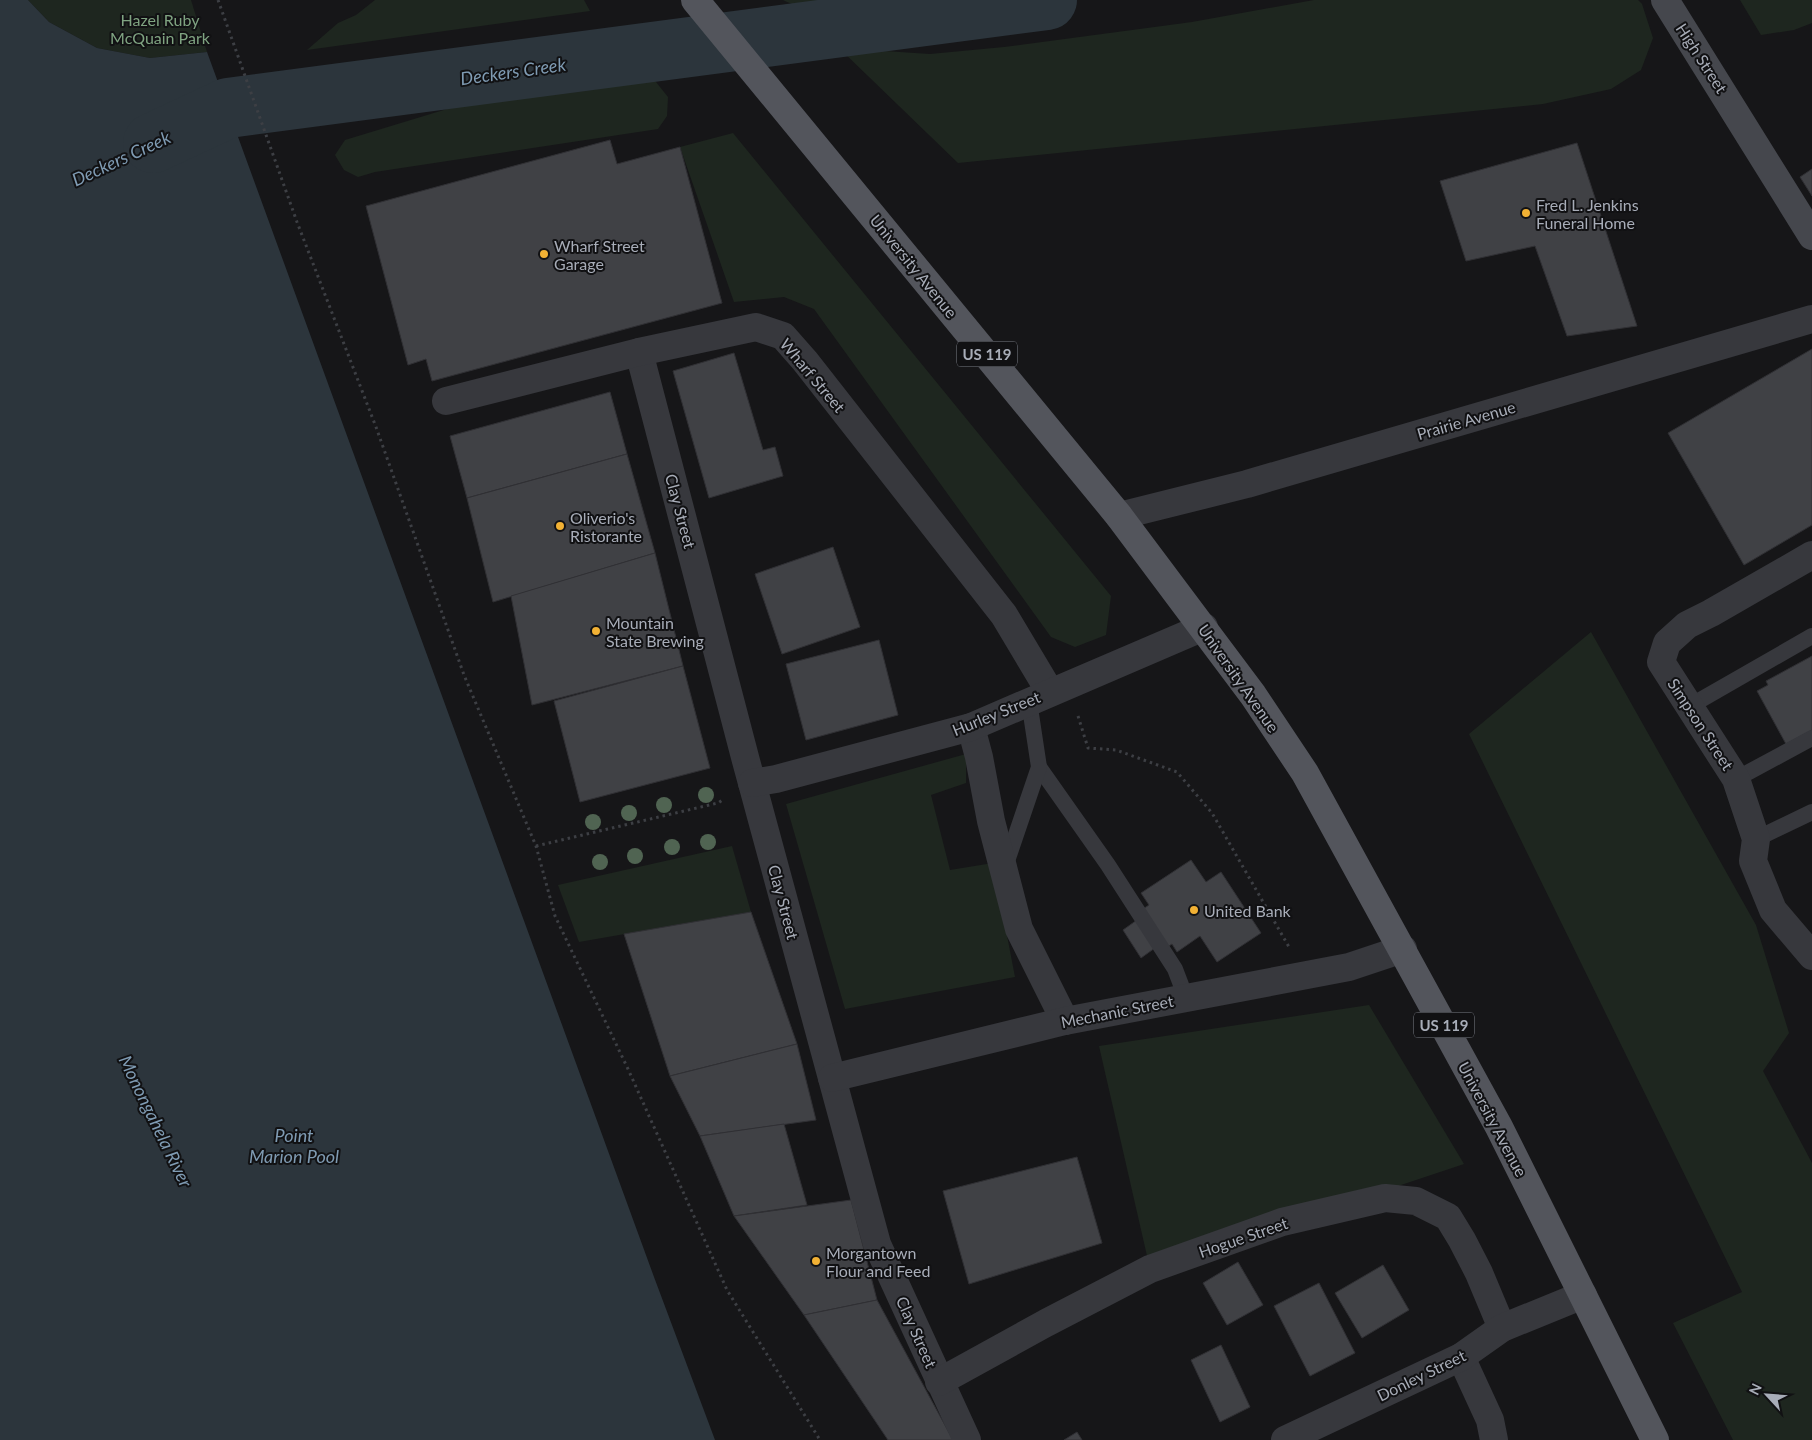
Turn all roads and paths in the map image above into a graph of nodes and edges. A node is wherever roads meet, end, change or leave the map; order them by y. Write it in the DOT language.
graph roads {
  1 [pos="218,0"];
  2 [pos="695,0"];
  3 [pos="1665,0"];
  4 [pos="1812,236"];
  5 [pos="1812,318"];
  6 [pos="639,352"];
  7 [pos="446,401"];
  8 [pos="1120,516"];
  9 [pos="1812,555"];
  10 [pos="1204,627"];
  11 [pos="1812,636"];
  12 [pos="1040,696"];
  13 [pos="1690,706"];
  14 [pos="1078,716"];
  15 [pos="970,727"];
  16 [pos="1812,738"];
  17 [pos="1039,767"];
  18 [pos="1736,779"];
  19 [pos="752,783"];
  20 [pos="1812,812"];
  21 [pos="1756,839"];
  22 [pos="536,846"];
  23 [pos="1004,870"];
  24 [pos="1290,949"];
  25 [pos="1402,949"];
  26 [pos="1812,956"];
  27 [pos="1186,998"];
  28 [pos="1065,1021"];
  29 [pos="832,1078"];
  30 [pos="1583,1295"];
  31 [pos="1502,1328"];
  32 [pos="1461,1357"];
  33 [pos="940,1382"];
  34 [pos="820,1440"];
  35 [pos="967,1440"];
  36 [pos="1285,1440"];
  37 [pos="1494,1440"];
  38 [pos="1655,1440"];
  1 -- 22 [label="path"];
  2 -- 8 [label="main road, University Avenue / US 119"];
  3 -- 4 [label="street, High Street"];
  5 -- 8 [label="street, Prairie Avenue"];
  6 -- 7 [label="street, Wharf Street"];
  6 -- 12 [label="street, Wharf Street"];
  6 -- 19 [label="street, Clay Street"];
  8 -- 10 [label="main road, University Avenue / US 119"];
  9 -- 13 [label="street, Simpson Street"];
  10 -- 12 [label="street, Hurley Street"];
  10 -- 25 [label="main road, University Avenue / US 119"];
  11 -- 13 [label="lane"];
  12 -- 15 [label="street, Hurley Street"];
  12 -- 17 [label="lane"];
  13 -- 18 [label="street, Simpson Street"];
  14 -- 24 [label="path"];
  15 -- 19 [label="street, Hurley Street"];
  15 -- 23 [label="street"];
  16 -- 18 [label="lane"];
  17 -- 23 [label="lane"];
  17 -- 27 [label="lane"];
  18 -- 21 [label="street, Simpson Street"];
  19 -- 22 [label="path"];
  19 -- 29 [label="street, Clay Street"];
  20 -- 21 [label="lane"];
  21 -- 26 [label="street, Simpson Street"];
  22 -- 34 [label="path"];
  23 -- 28 [label="street"];
  25 -- 27 [label="street, Mechanic Street"];
  25 -- 30 [label="main road, University Avenue / US 119"];
  27 -- 28 [label="street, Mechanic Street"];
  28 -- 29 [label="street, Mechanic Street"];
  29 -- 33 [label="street, Clay Street"];
  30 -- 31 [label="street, Donley Street"];
  30 -- 38 [label="main road, University Avenue / US 119"];
  31 -- 32 [label="street, Donley Street"];
  31 -- 33 [label="street, Hogue Street"];
  32 -- 36 [label="street, Donley Street"];
  32 -- 37 [label="street"];
  33 -- 35 [label="street, Clay Street"];
}
